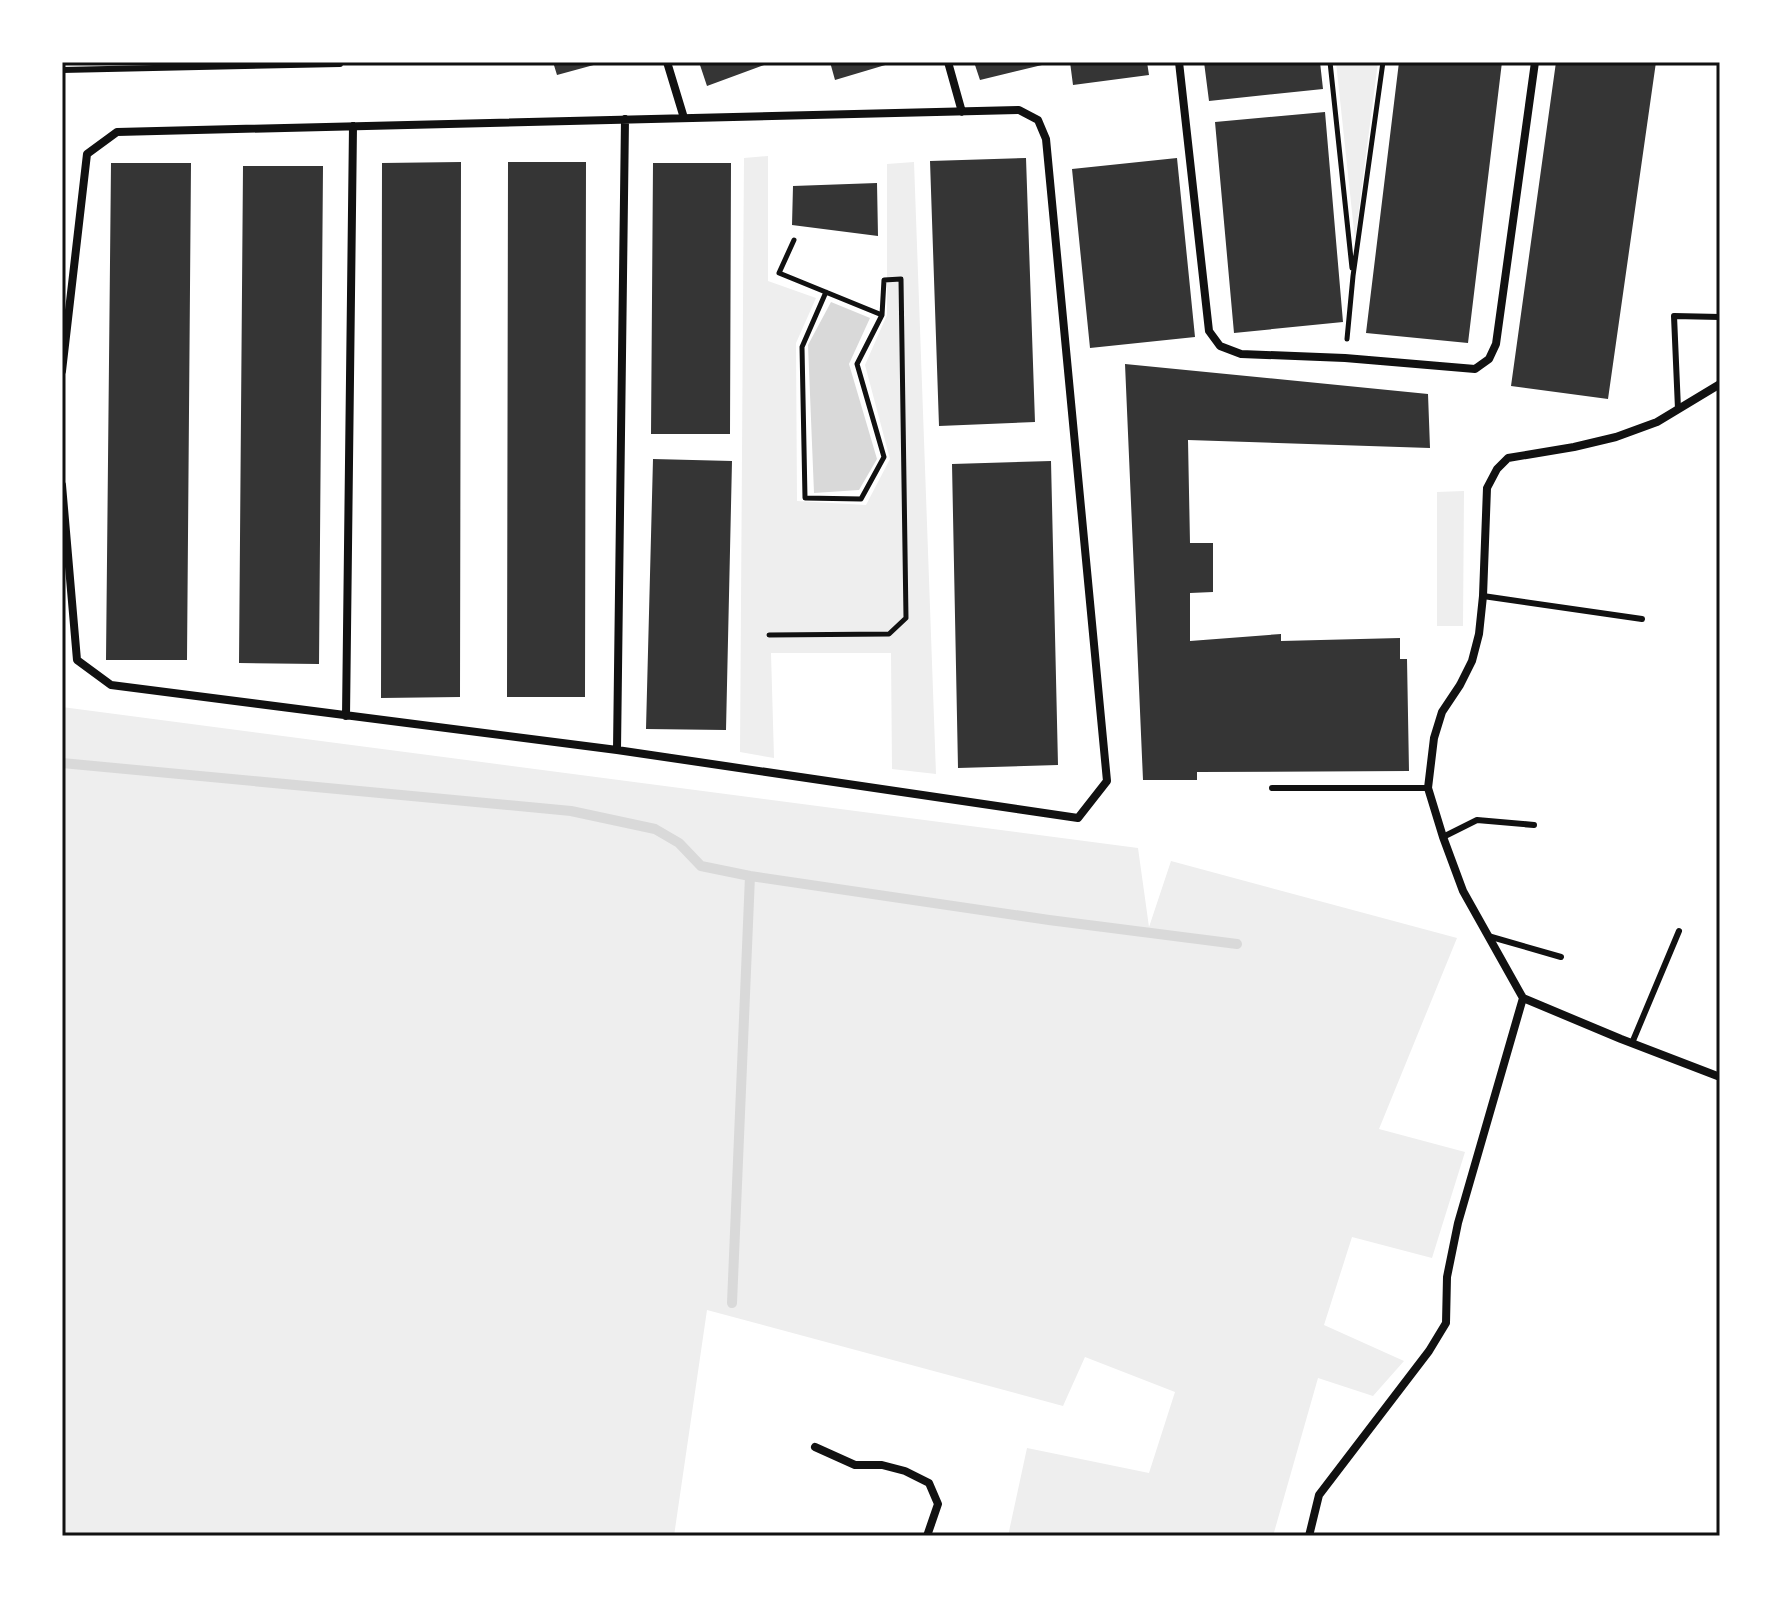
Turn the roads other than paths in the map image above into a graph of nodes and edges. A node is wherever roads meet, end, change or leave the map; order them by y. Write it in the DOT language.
graph roads {
  1 [pos="667,62"];
  2 [pos="948,62"];
  3 [pos="1179,62"];
  4 [pos="1535,62"];
  5 [pos="192,64"];
  6 [pos="340,64"];
  7 [pos="62,70"];
  8 [pos="962,112"];
  9 [pos="684,118"];
  10 [pos="625,119"];
  11 [pos="353,126"];
  12 [pos="1720,317"];
  13 [pos="62,371"];
  14 [pos="1720,384"];
  15 [pos="1678,409"];
  16 [pos="62,485"];
  17 [pos="1483,596"];
  18 [pos="1642,619"];
  19 [pos="346,716"];
  20 [pos="617,750"];
  21 [pos="1272,788"];
  22 [pos="1428,788"];
  23 [pos="1534,825"];
  24 [pos="1443,837"];
  25 [pos="1679,931"];
  26 [pos="1488,936"];
  27 [pos="1561,957"];
  28 [pos="1523,998"];
  29 [pos="1632,1043"];
  30 [pos="1720,1077"];
  31 [pos="815,1447"];
  32 [pos="927,1536"];
  33 [pos="1309,1536"];
  1 -- 9 [label="street"];
  2 -- 8 [label="street"];
  3 -- 4 [label="street"];
  5 -- 6 [label="lane"];
  5 -- 7 [label="lane"];
  8 -- 9 [label="street"];
  8 -- 20 [label="street"];
  9 -- 10 [label="street"];
  10 -- 11 [label="street"];
  10 -- 20 [label="street"];
  11 -- 13 [label="street"];
  11 -- 19 [label="street"];
  12 -- 15 [label="lane"];
  14 -- 15 [label="street"];
  15 -- 17 [label="street"];
  16 -- 19 [label="street"];
  17 -- 18 [label="lane"];
  17 -- 22 [label="street"];
  19 -- 20 [label="street"];
  21 -- 22 [label="lane"];
  22 -- 24 [label="street"];
  23 -- 24 [label="lane"];
  24 -- 26 [label="street"];
  25 -- 29 [label="lane"];
  26 -- 27 [label="lane"];
  26 -- 28 [label="street"];
  28 -- 29 [label="street"];
  28 -- 33 [label="street"];
  29 -- 30 [label="street"];
  31 -- 32 [label="street"];
}
